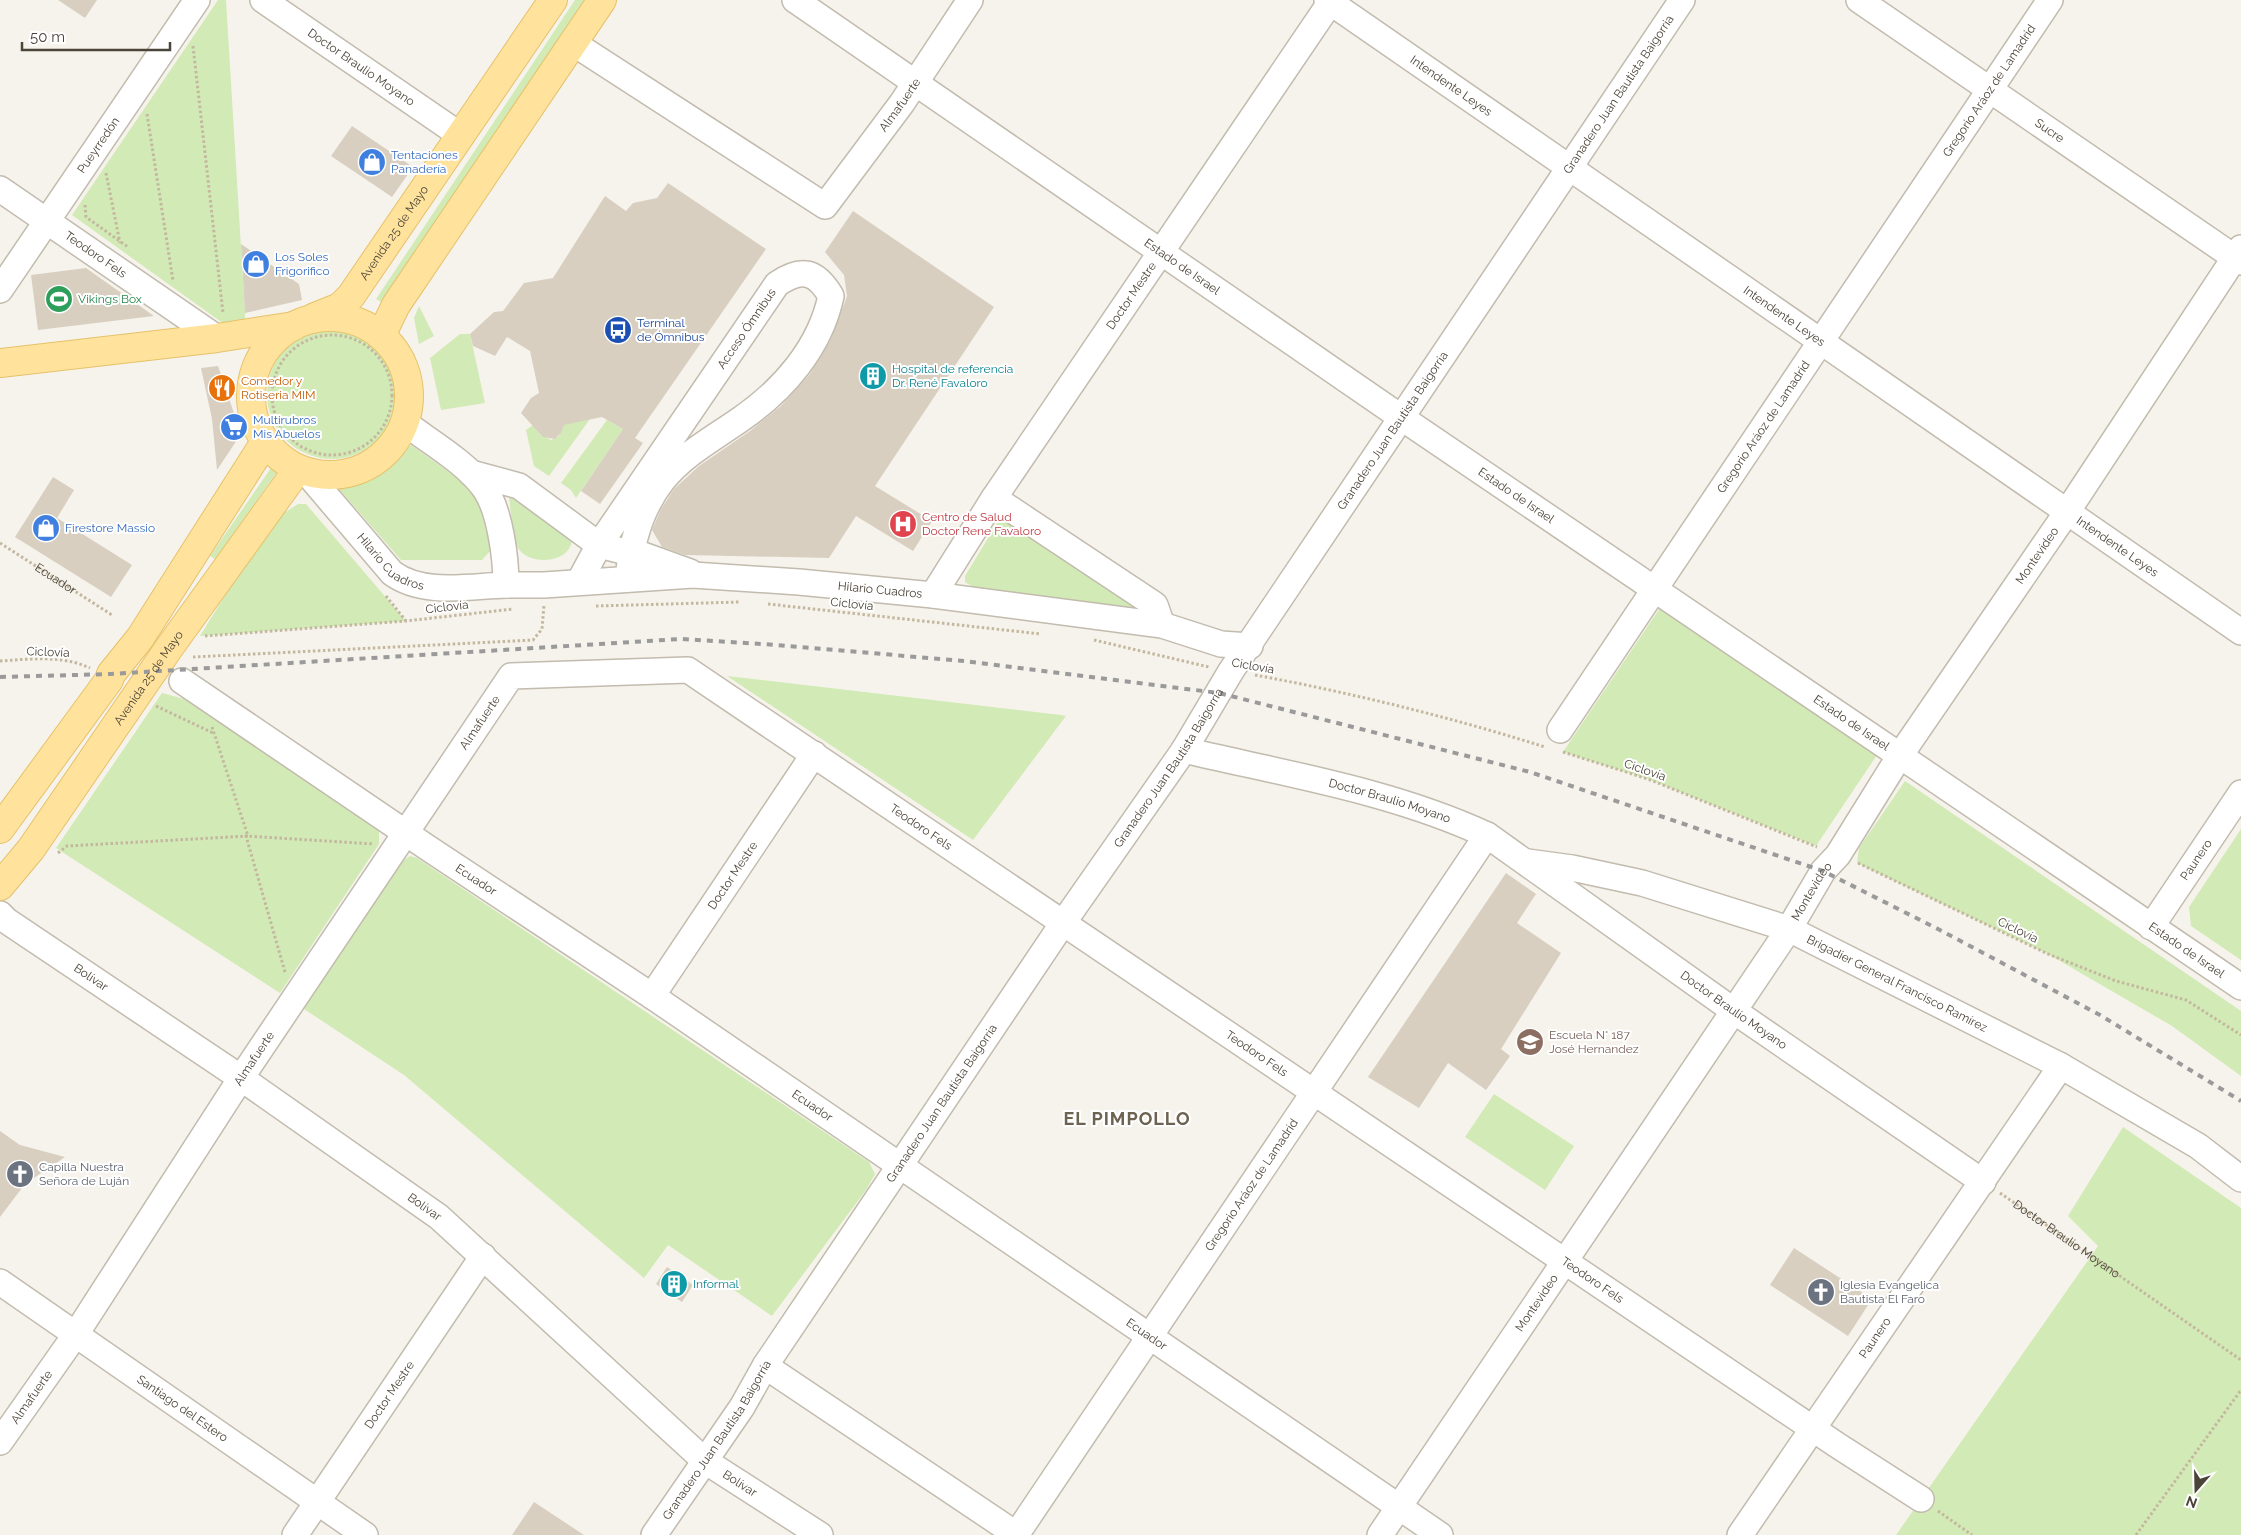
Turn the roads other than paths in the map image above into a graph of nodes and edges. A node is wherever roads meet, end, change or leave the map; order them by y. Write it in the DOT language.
graph roads {
  1 [pos="197,0"];
  2 [pos="263,0"];
  3 [pos="553,0"];
  4 [pos="602,0"];
  5 [pos="795,0"];
  6 [pos="970,0"];
  7 [pos="1682,0"];
  8 [pos="1859,0"];
  9 [pos="2050,0"];
  10 [pos="1330,1"];
  11 [pos="573,43"];
  12 [pos="915,83"];
  13 [pos="1990,90"];
  14 [pos="460,135"];
  15 [pos="1570,168"];
  16 [pos="0,189"];
  17 [pos="46,221"];
  18 [pos="1161,252"];
  19 [pos="2239,256"];
  20 [pos="0,290"];
  21 [pos="223,324"];
  22 [pos="299,324"];
  23 [pos="381,336"];
  24 [pos="1820,341"];
  25 [pos="0,363"];
  26 [pos="254,373"];
  27 [pos="1402,418"];
  28 [pos="405,422"];
  29 [pos="265,442"];
  30 [pos="308,465"];
  31 [pos="471,472"];
  32 [pos="994,498"];
  33 [pos="2067,512"];
  34 [pos="599,545"];
  35 [pos="630,553"];
  36 [pos="699,575"];
  37 [pos="628,579"];
  38 [pos="579,582"];
  39 [pos="506,585"];
  40 [pos="1654,590"];
  41 [pos="933,595"];
  42 [pos="1162,625"];
  43 [pos="2241,632"];
  44 [pos="1250,646"];
  45 [pos="188,672"];
  46 [pos="511,676"];
  47 [pos="1555,742"];
  48 [pos="1184,750"];
  49 [pos="814,754"];
  50 [pos="1899,757"];
  51 [pos="2241,793"];
  52 [pos="0,829"];
  53 [pos="1488,836"];
  54 [pos="402,839"];
  55 [pos="1523,861"];
  56 [pos="0,886"];
  57 [pos="0,914"];
  58 [pos="1063,923"];
  59 [pos="2151,927"];
  60 [pos="1789,929"];
  61 [pos="2241,987"];
  62 [pos="652,996"];
  63 [pos="1734,1010"];
  64 [pos="2061,1066"];
  65 [pos="241,1078"];
  66 [pos="1313,1091"];
  67 [pos="901,1166"];
  68 [pos="2241,1179"];
  69 [pos="1983,1182"];
  70 [pos="483,1256"];
  71 [pos="1565,1261"];
  72 [pos="0,1282"];
  73 [pos="76,1334"];
  74 [pos="1149,1336"];
  75 [pos="766,1366"];
  76 [pos="1812,1428"];
  77 [pos="0,1442"];
  78 [pos="706,1461"];
  79 [pos="1921,1499"];
  80 [pos="316,1503"];
  81 [pos="1399,1507"];
  82 [pos="295,1535"];
  83 [pos="365,1535"];
  84 [pos="654,1535"];
  85 [pos="820,1535"];
  86 [pos="1017,1535"];
  87 [pos="1380,1535"];
  88 [pos="1440,1535"];
  89 [pos="1740,1535"];
  1 -- 17 [label="street, Pueyrredón"];
  2 -- 14 [label="street, Doctor Braulio Moyano"];
  3 -- 14 [label="main road, Avenida 25 de Mayo"];
  4 -- 11 [label="main road"];
  5 -- 12 [label="street, Estado de Israel"];
  6 -- 12 [label="street, Almafuerte"];
  7 -- 15 [label="street, Granadero Juan Bautista Baigorria"];
  8 -- 13 [label="street, Sucre"];
  9 -- 13 [label="street, Gregorio Aráoz de Lamadrid"];
  10 -- 15 [label="street, Intendente Leyes"];
  10 -- 18 [label="street, Doctor Mestre"];
  11 -- 12 [label="street, Almafuerte"];
  11 -- 23 [label="main road"];
  12 -- 18 [label="street, Estado de Israel"];
  13 -- 19 [label="street, Sucre"];
  13 -- 24 [label="street, Gregorio Aráoz de Lamadrid"];
  14 -- 22 [label="main road, Avenida 25 de Mayo"];
  15 -- 24 [label="street, Intendente Leyes"];
  15 -- 27 [label="street, Granadero Juan Bautista Baigorria"];
  16 -- 17 [label="street, Teodoro Fels"];
  17 -- 20 [label="street, Pueyrredón"];
  17 -- 21 [label="street, Teodoro Fels"];
  18 -- 27 [label="street, Estado de Israel"];
  18 -- 32 [label="street, Doctor Mestre"];
  19 -- 33 [label="street, Montevideo"];
  21 -- 22 [label="main road"];
  21 -- 25 [label="main road"];
  21 -- 26 [label="main road"];
  22 -- 23 [label="main road, Avenida 25 de Mayo"];
  22 -- 26 [label="main road, Avenida 25 de Mayo"];
  23 -- 28 [label="main road, Avenida 25 de Mayo"];
  24 -- 33 [label="street, Intendente Leyes"];
  24 -- 40 [label="street, Gregorio Aráoz de Lamadrid"];
  26 -- 29 [label="main road, Avenida 25 de Mayo"];
  27 -- 40 [label="street, Estado de Israel"];
  27 -- 44 [label="street, Granadero Juan Bautista Baigorria"];
  28 -- 30 [label="main road, Avenida 25 de Mayo"];
  28 -- 31 [label="street"];
  29 -- 30 [label="main road, Avenida 25 de Mayo"];
  29 -- 52 [label="main road"];
  30 -- 39 [label="street, Hilario Cuadros"];
  30 -- 56 [label="main road, Avenida 25 de Mayo"];
  31 -- 34 [label="street"];
  31 -- 39 [label="street"];
  32 -- 41 [label="street, Doctor Mestre"];
  32 -- 42 [label="street"];
  33 -- 43 [label="street, Intendente Leyes"];
  33 -- 50 [label="street, Montevideo"];
  34 -- 35 [label="street"];
  34 -- 35 [label="street, Acceso Ómnibus"];
  34 -- 38 [label="street, Acceso Ómnibus"];
  35 -- 36 [label="street"];
  35 -- 37 [label="street, Acceso Ómnibus"];
  36 -- 37 [label="street, Hilario Cuadros"];
  36 -- 41 [label="street, Hilario Cuadros"];
  37 -- 38 [label="street, Hilario Cuadros"];
  38 -- 39 [label="street, Hilario Cuadros"];
  40 -- 47 [label="street, Gregorio Aráoz de Lamadrid"];
  40 -- 50 [label="street, Estado de Israel"];
  41 -- 42 [label="street, Hilario Cuadros"];
  42 -- 44 [label="street, Hilario Cuadros"];
  44 -- 48 [label="street, Granadero Juan Bautista Baigorria"];
  45 -- 54 [label="street, Ecuador"];
  46 -- 49 [label="street, Teodoro Fels"];
  46 -- 54 [label="street, Almafuerte"];
  48 -- 53 [label="street, Doctor Braulio Moyano"];
  48 -- 58 [label="street, Granadero Juan Bautista Baigorria"];
  49 -- 58 [label="street, Teodoro Fels"];
  49 -- 62 [label="street, Doctor Mestre"];
  50 -- 59 [label="street, Estado de Israel"];
  50 -- 60 [label="street, Montevideo"];
  51 -- 59 [label="street, Paunero"];
  53 -- 55 [label="street, Doctor Braulio Moyano"];
  53 -- 66 [label="street, Gregorio Aráoz de Lamadrid"];
  54 -- 62 [label="street, Ecuador"];
  54 -- 65 [label="street, Almafuerte"];
  55 -- 60 [label="street, Brigadier General Francisco Ramírez"];
  55 -- 63 [label="street, Doctor Braulio Moyano"];
  57 -- 65 [label="street, Bolívar"];
  58 -- 66 [label="street, Teodoro Fels"];
  58 -- 67 [label="street, Granadero Juan Bautista Baigorria"];
  59 -- 61 [label="street, Estado de Israel"];
  60 -- 63 [label="street, Montevideo"];
  60 -- 64 [label="street, Brigadier General Francisco Ramírez"];
  62 -- 67 [label="street, Ecuador"];
  63 -- 69 [label="street, Doctor Braulio Moyano"];
  63 -- 71 [label="street, Montevideo"];
  64 -- 68 [label="street, Brigadier General Francisco Ramírez"];
  64 -- 69 [label="street, Paunero"];
  65 -- 70 [label="street, Bolívar"];
  65 -- 73 [label="street, Almafuerte"];
  66 -- 71 [label="street, Teodoro Fels"];
  66 -- 74 [label="street, Gregorio Aráoz de Lamadrid"];
  67 -- 74 [label="street, Ecuador"];
  67 -- 75 [label="street, Granadero Juan Bautista Baigorria"];
  69 -- 76 [label="street, Paunero"];
  70 -- 78 [label="street, Bolívar"];
  70 -- 80 [label="street, Doctor Mestre"];
  71 -- 76 [label="street, Teodoro Fels"];
  71 -- 81 [label="street, Montevideo"];
  72 -- 73 [label="street, Santiago del Estero"];
  73 -- 77 [label="street, Almafuerte"];
  73 -- 80 [label="street, Santiago del Estero"];
  74 -- 81 [label="street, Ecuador"];
  74 -- 86 [label="street, Gregorio Aráoz de Lamadrid"];
  75 -- 78 [label="street, Granadero Juan Bautista Baigorria"];
  75 -- 86 [label="street"];
  76 -- 79 [label="street, Teodoro Fels"];
  76 -- 89 [label="street, Paunero"];
  78 -- 84 [label="street, Granadero Juan Bautista Baigorria"];
  78 -- 85 [label="street, Bolívar"];
  80 -- 82 [label="street, Doctor Mestre"];
  80 -- 83 [label="street, Santiago del Estero"];
  81 -- 87 [label="street, Montevideo"];
  81 -- 88 [label="street, Ecuador"];
}
